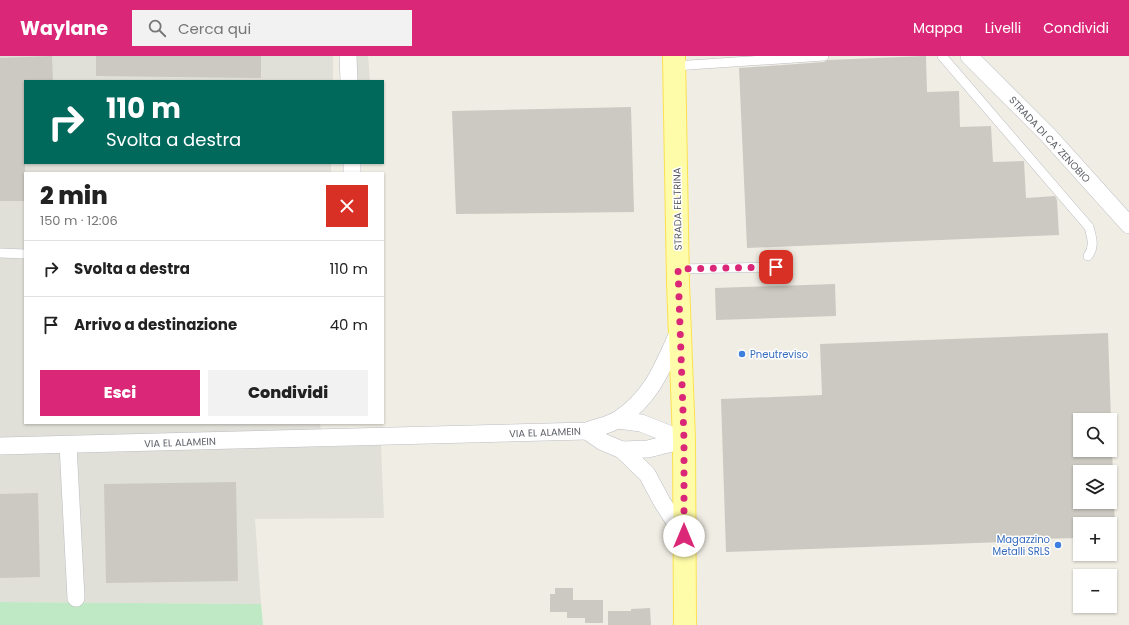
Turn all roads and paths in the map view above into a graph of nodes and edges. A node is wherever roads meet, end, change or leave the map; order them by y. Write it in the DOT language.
graph roads {
  1 [pos="348,56"];
  2 [pos="824,56"];
  3 [pos="942,56"];
  4 [pos="969,56"];
  5 [pos="674,61"];
  6 [pos="349,80"];
  7 [pos="1129,225"];
  8 [pos="0,253"];
  9 [pos="24,254"];
  10 [pos="1088,256"];
  11 [pos="776,267"];
  12 [pos="678,269"];
  13 [pos="680,330"];
  14 [pos="618,420"];
  15 [pos="359,430"];
  16 [pos="587,431"];
  17 [pos="684,440"];
  18 [pos="68,445"];
  19 [pos="0,446"];
  20 [pos="622,450"];
  21 [pos="684,536"];
  22 [pos="76,598"];
  23 [pos="685,625"];
  1 -- 6 [label="street"];
  2 -- 5 [label="lane"];
  3 -- 10 [label="lane"];
  4 -- 7 [label="street, STRADA DI CA' ZENOBIO"];
  5 -- 12 [label="main road, STRADA FELTRINA"];
  8 -- 9 [label="lane"];
  11 -- 12 [label="lane"];
  12 -- 13 [label="main road, STRADA FELTRINA"];
  13 -- 14 [label="street, VIA EL ALAMEIN"];
  13 -- 17 [label="main road, STRADA FELTRINA"];
  14 -- 16 [label="street, VIA EL ALAMEIN"];
  14 -- 17 [label="street"];
  15 -- 16 [label="street, VIA EL ALAMEIN"];
  15 -- 18 [label="street, VIA EL ALAMEIN"];
  16 -- 20 [label="street"];
  17 -- 20 [label="street"];
  17 -- 21 [label="main road, STRADA FELTRINA"];
  18 -- 19 [label="street, VIA EL ALAMEIN"];
  18 -- 22 [label="street"];
  20 -- 21 [label="street"];
  21 -- 23 [label="main road, STRADA FELTRINA"];
}
